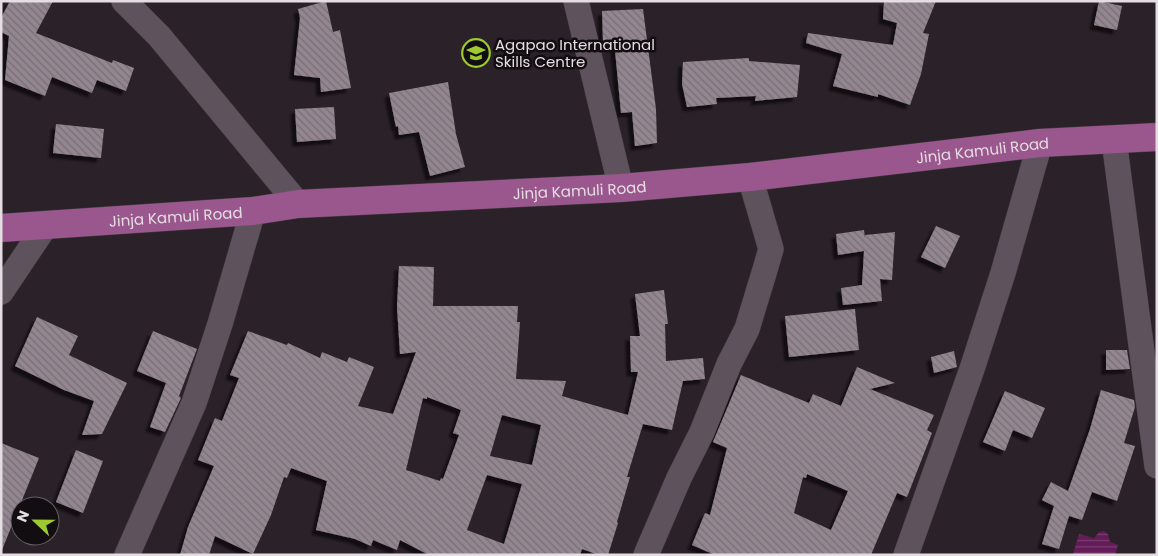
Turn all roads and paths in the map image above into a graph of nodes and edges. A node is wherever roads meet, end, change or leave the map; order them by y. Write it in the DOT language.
graph roads {
  1 [pos="124,1"];
  2 [pos="576,1"];
  3 [pos="1157,137"];
  4 [pos="1114,140"];
  5 [pos="1040,143"];
  6 [pos="750,177"];
  7 [pos="621,188"];
  8 [pos="298,204"];
  9 [pos="253,211"];
  10 [pos="46,225"];
  11 [pos="1,228"];
  12 [pos="1,292"];
  13 [pos="1157,466"];
  14 [pos="128,555"];
  15 [pos="646,555"];
  16 [pos="906,555"];
  1 -- 8 [label="street"];
  2 -- 7 [label="street"];
  3 -- 4 [label="main road, Jinja Kamuli Road"];
  4 -- 5 [label="main road, Jinja Kamuli Road"];
  4 -- 13 [label="street"];
  5 -- 6 [label="main road, Jinja Kamuli Road"];
  5 -- 16 [label="street"];
  6 -- 7 [label="main road, Jinja Kamuli Road"];
  6 -- 15 [label="street"];
  7 -- 8 [label="main road, Jinja Kamuli Road"];
  8 -- 9 [label="main road, Jinja Kamuli Road"];
  9 -- 10 [label="main road, Jinja Kamuli Road"];
  9 -- 14 [label="street"];
  10 -- 11 [label="main road, Jinja Kamuli Road"];
  10 -- 12 [label="street"];
}
